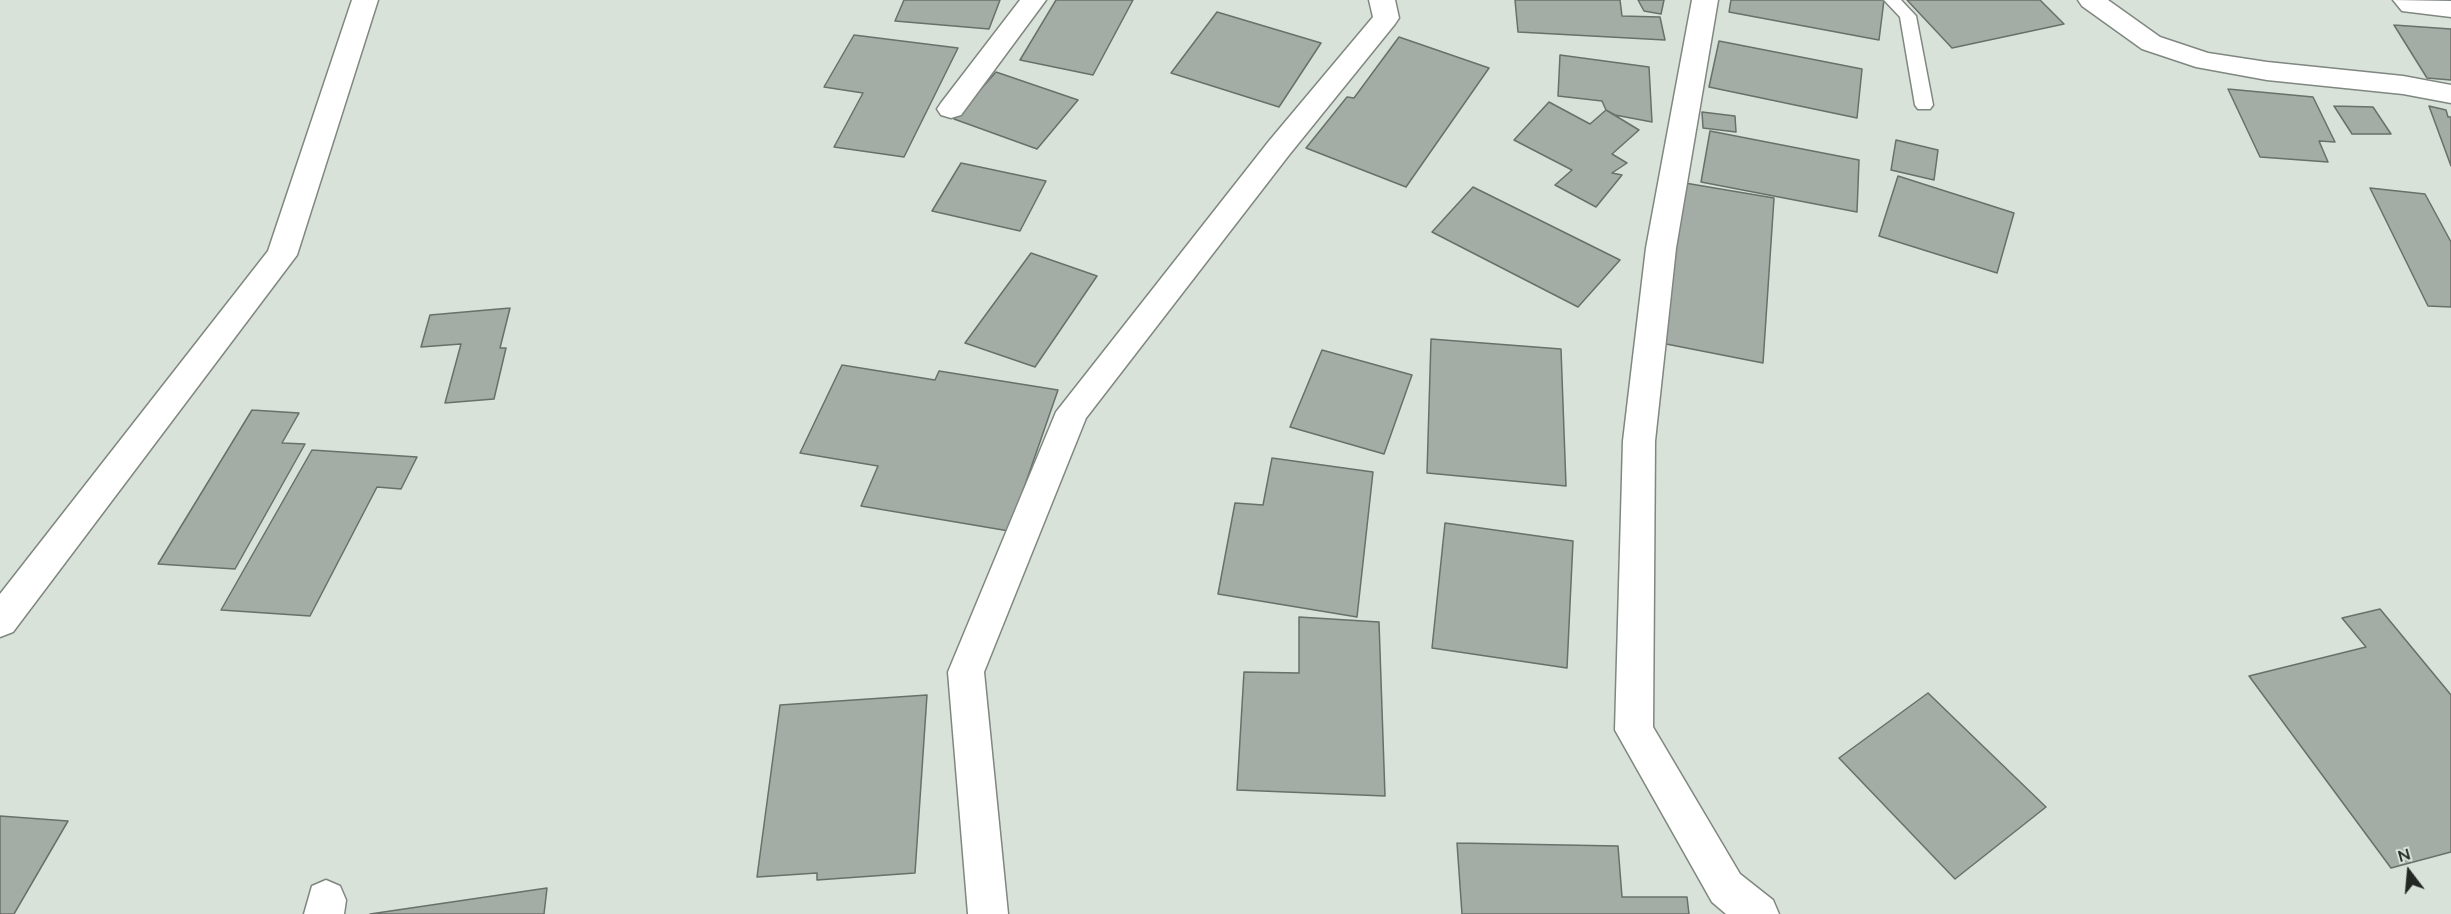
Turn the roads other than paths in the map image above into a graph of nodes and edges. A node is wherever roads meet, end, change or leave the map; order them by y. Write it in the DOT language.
graph roads {
  1 [pos="365,0"];
  2 [pos="1032,0"];
  3 [pos="1383,0"];
  4 [pos="1705,0"];
  5 [pos="1892,0"];
  6 [pos="2091,0"];
  7 [pos="2406,0"];
  8 [pos="2451,9"];
  9 [pos="2451,94"];
  10 [pos="1924,105"];
  11 [pos="951,109"];
  12 [pos="0,621"];
  13 [pos="988,914"];
  14 [pos="1759,914"];
  1 -- 12 [label="street"];
  2 -- 11 [label="street"];
  3 -- 13 [label="street"];
  4 -- 14 [label="street"];
  5 -- 10 [label="lane"];
  6 -- 9 [label="street"];
  7 -- 8 [label="street"];
}
